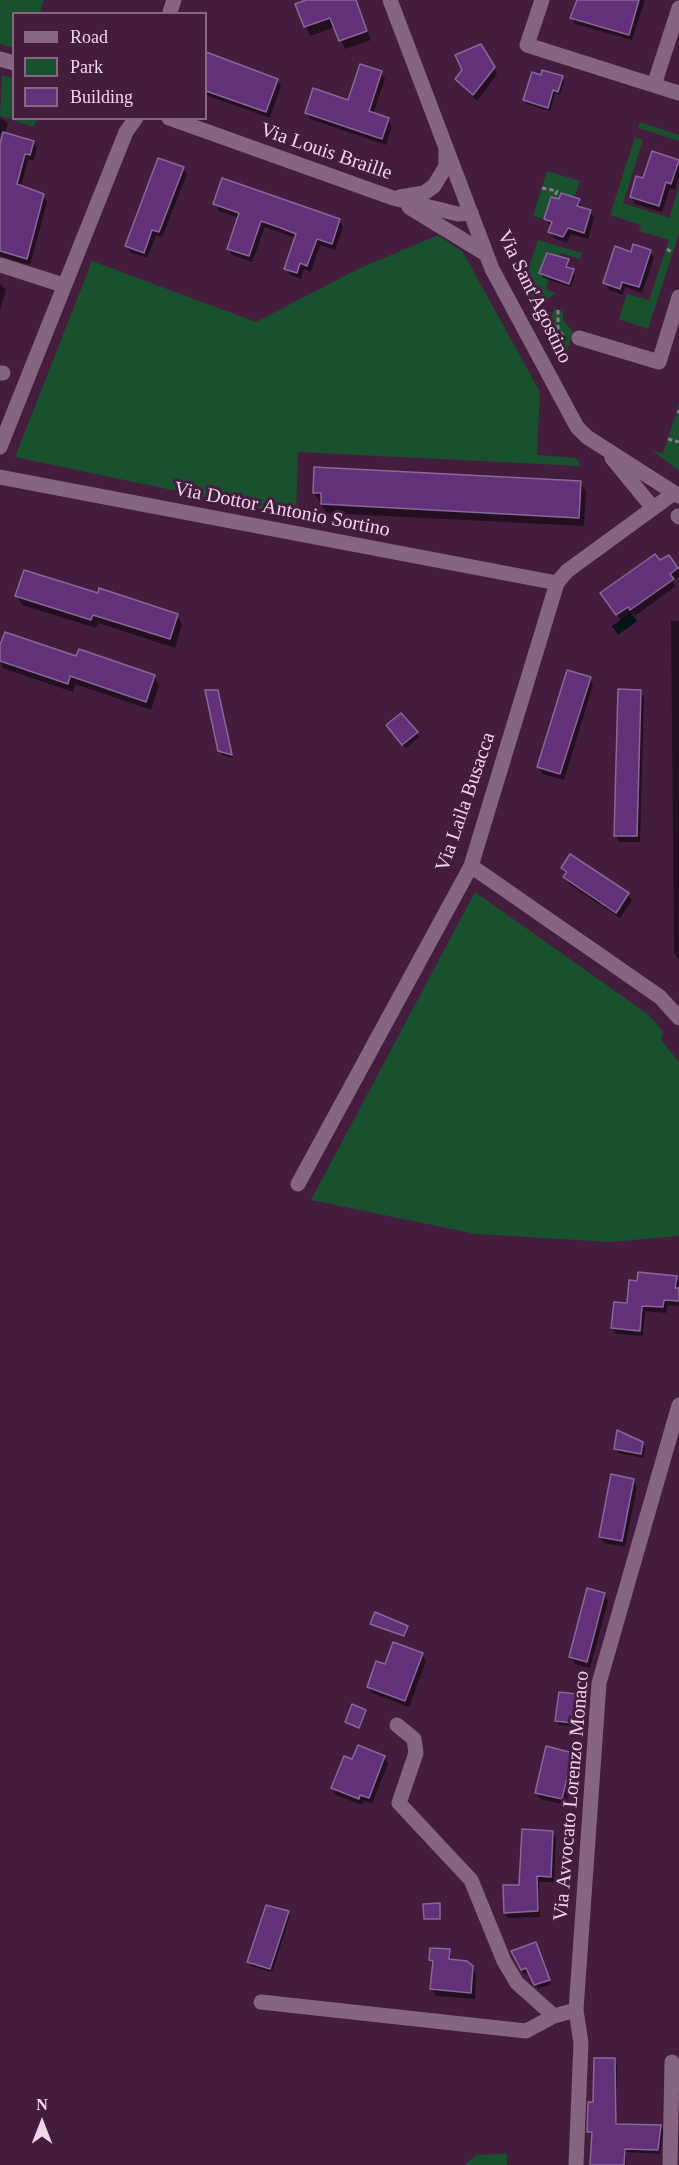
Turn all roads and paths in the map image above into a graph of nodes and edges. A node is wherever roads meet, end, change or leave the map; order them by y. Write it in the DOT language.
graph roads {
  1 [pos="390,0"];
  2 [pos="542,0"];
  3 [pos="679,8"];
  4 [pos="654,85"];
  5 [pos="679,93"];
  6 [pos="135,120"];
  7 [pos="175,120"];
  8 [pos="444,143"];
  9 [pos="542,188"];
  10 [pos="393,198"];
  11 [pos="554,198"];
  12 [pos="471,213"];
  13 [pos="667,249"];
  14 [pos="673,253"];
  15 [pos="486,254"];
  16 [pos="0,264"];
  17 [pos="63,285"];
  18 [pos="679,297"];
  19 [pos="558,309"];
  20 [pos="574,340"];
  21 [pos="668,439"];
  22 [pos="679,442"];
  23 [pos="0,447"];
  24 [pos="604,448"];
  25 [pos="0,477"];
  26 [pos="676,495"];
  27 [pos="653,508"];
  28 [pos="556,583"];
  29 [pos="471,866"];
  30 [pos="679,1018"];
  31 [pos="298,1184"];
  32 [pos="679,1405"];
  33 [pos="397,1725"];
  34 [pos="261,2002"];
  35 [pos="576,2010"];
  36 [pos="554,2016"];
  37 [pos="672,2062"];
  38 [pos="576,2165"];
  39 [pos="670,2165"];
  1 -- 8 [label="street, Via Sant'Agostino"];
  2 -- 4 [label="street"];
  3 -- 4 [label="street"];
  4 -- 5 [label="street"];
  6 -- 17 [label="street"];
  7 -- 10 [label="street, Via Louis Braille"];
  8 -- 10 [label="street"];
  8 -- 12 [label="street, Via Sant'Agostino"];
  9 -- 11 [label="path"];
  10 -- 12 [label="street, Via Louis Braille"];
  10 -- 15 [label="street"];
  12 -- 15 [label="street, Via Sant'Agostino"];
  13 -- 14 [label="path"];
  15 -- 24 [label="street, Via Sant'Agostino"];
  16 -- 17 [label="street"];
  17 -- 23 [label="street"];
  18 -- 20 [label="street"];
  19 -- 20 [label="path"];
  21 -- 22 [label="path"];
  24 -- 26 [label="street, Via Sant'Agostino"];
  24 -- 27 [label="street"];
  25 -- 28 [label="street, Via Dottor Antonio Sortino"];
  26 -- 27 [label="street"];
  27 -- 28 [label="street"];
  28 -- 29 [label="street, Via Laila Busacca"];
  29 -- 30 [label="street"];
  29 -- 31 [label="street, Via Laila Busacca"];
  32 -- 35 [label="street, Via Avvocato Lorenzo Monaco"];
  33 -- 36 [label="street"];
  34 -- 36 [label="street"];
  35 -- 36 [label="street"];
  35 -- 38 [label="street, Via Avvocato Lorenzo Monaco"];
  37 -- 39 [label="street"];
}
